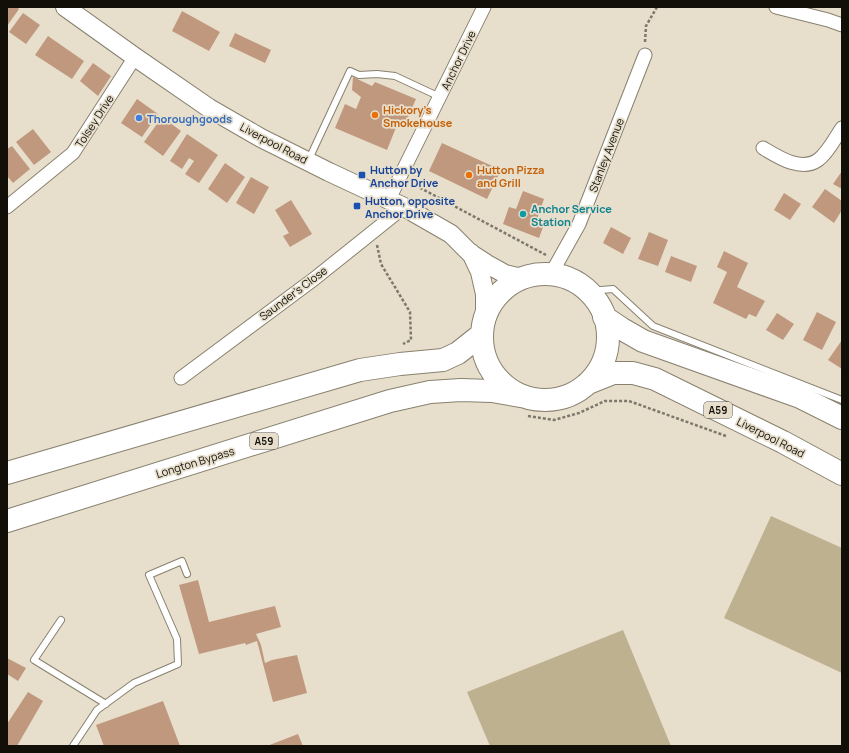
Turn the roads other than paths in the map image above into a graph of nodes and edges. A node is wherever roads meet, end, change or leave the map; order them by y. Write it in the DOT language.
graph roads {
  1 [pos="65,7"];
  2 [pos="484,7"];
  3 [pos="776,7"];
  4 [pos="842,25"];
  5 [pos="645,55"];
  6 [pos="135,57"];
  7 [pos="440,97"];
  8 [pos="842,128"];
  9 [pos="763,148"];
  10 [pos="308,161"];
  11 [pos="397,203"];
  12 [pos="7,207"];
  13 [pos="470,252"];
  14 [pos="555,268"];
  15 [pos="522,278"];
  16 [pos="589,291"];
  17 [pos="604,317"];
  18 [pos="483,325"];
  19 [pos="181,378"];
  20 [pos="588,383"];
  21 [pos="842,400"];
  22 [pos="525,406"];
  23 [pos="842,418"];
  24 [pos="7,472"];
  25 [pos="842,474"];
  26 [pos="7,521"];
  27 [pos="188,574"];
  28 [pos="61,620"];
  29 [pos="106,704"];
  30 [pos="73,746"];
  1 -- 6 [label="street, Liverpool Road"];
  2 -- 7 [label="street, Anchor Drive"];
  3 -- 4 [label="street"];
  5 -- 14 [label="street, Stanley Avenue"];
  6 -- 10 [label="street, Liverpool Road"];
  6 -- 12 [label="street, Tolsey Drive"];
  7 -- 10 [label="lane"];
  7 -- 11 [label="street, Anchor Drive"];
  8 -- 9 [label="street"];
  10 -- 11 [label="street, Liverpool Road"];
  11 -- 13 [label="street, Liverpool Road"];
  11 -- 19 [label="street, Saunder's Close"];
  13 -- 15 [label="street, Liverpool Road"];
  13 -- 18 [label="street, Liverpool Road"];
  14 -- 15 [label="highway"];
  14 -- 16 [label="highway"];
  15 -- 18 [label="highway"];
  16 -- 17 [label="highway"];
  16 -- 21 [label="lane"];
  17 -- 20 [label="highway"];
  17 -- 23 [label="highway"];
  18 -- 22 [label="highway"];
  18 -- 24 [label="highway"];
  20 -- 22 [label="highway"];
  20 -- 25 [label="highway, Liverpool Road / A59"];
  22 -- 26 [label="highway, Longton Bypass / A59"];
  27 -- 29 [label="lane"];
  28 -- 29 [label="lane"];
  29 -- 30 [label="lane"];
}
